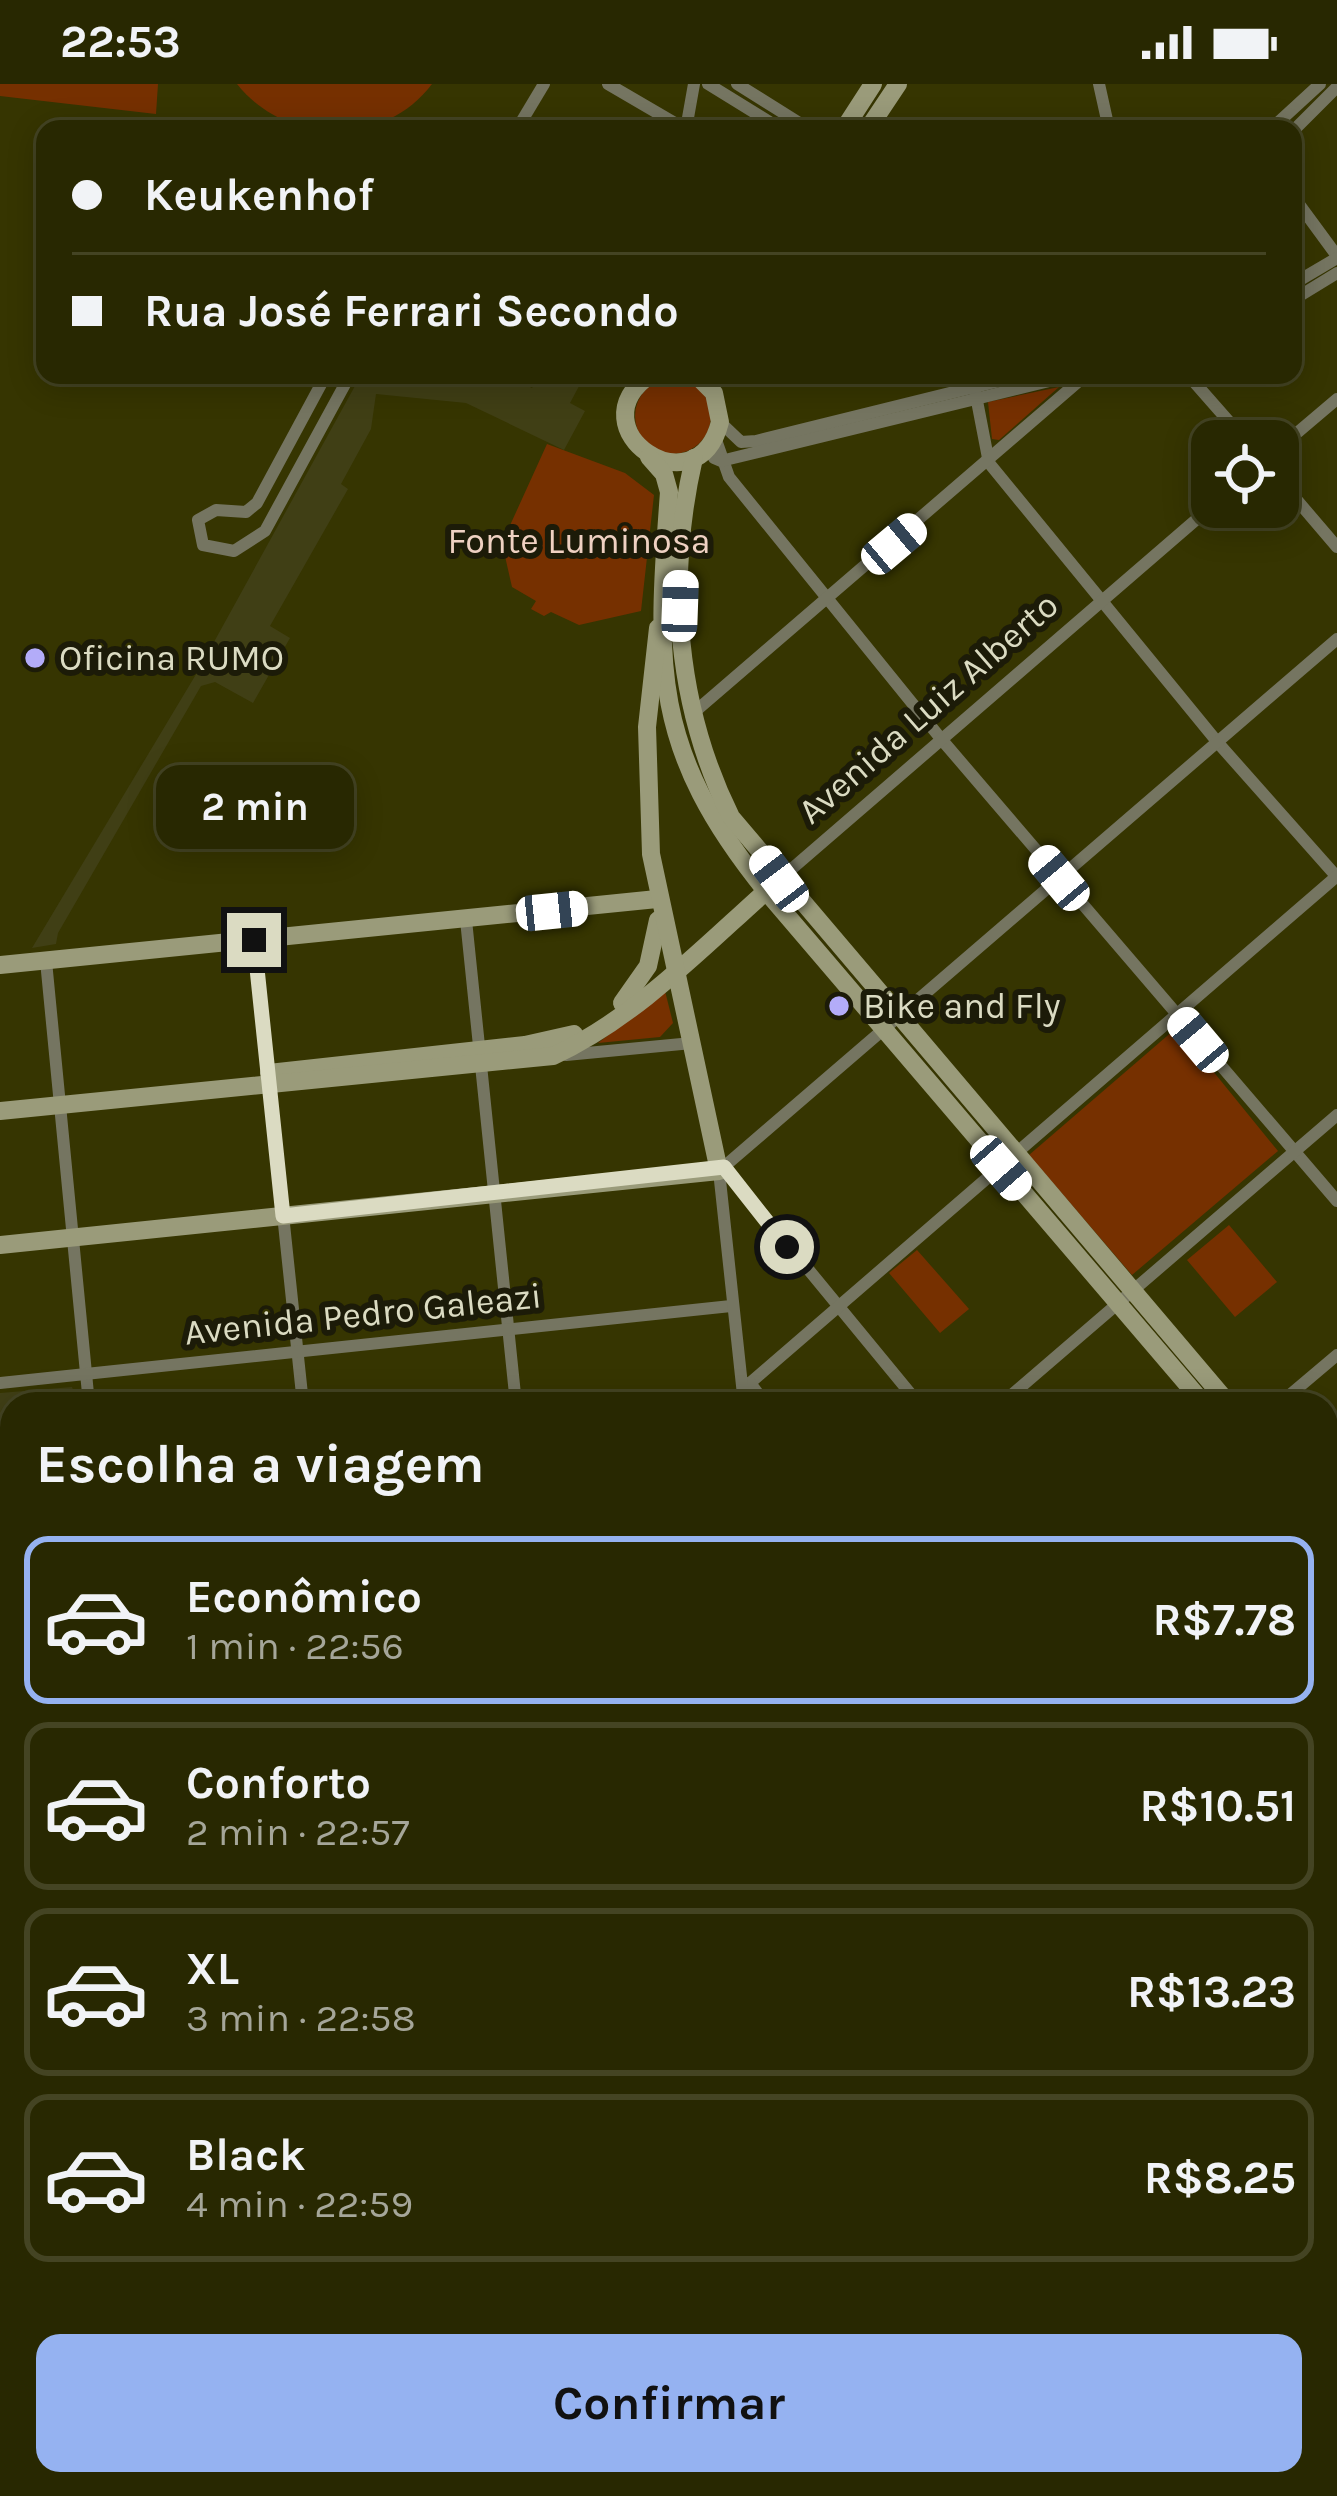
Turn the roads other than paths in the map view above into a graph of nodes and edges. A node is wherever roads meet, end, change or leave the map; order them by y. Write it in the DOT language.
graph roads {
  1 [pos="544,84"];
  2 [pos="608,84"];
  3 [pos="694,84"];
  4 [pos="709,84"];
  5 [pos="736,84"];
  6 [pos="873,84"];
  7 [pos="898,84"];
  8 [pos="1099,84"];
  9 [pos="1320,84"];
  10 [pos="1337,87"];
  11 [pos="522,120"];
  12 [pos="670,120"];
  13 [pos="687,120"];
  14 [pos="767,120"];
  15 [pos="794,120"];
  16 [pos="850,120"];
  17 [pos="874,120"];
  18 [pos="1107,120"];
  19 [pos="1281,120"];
  20 [pos="1302,122"];
  21 [pos="1302,208"];
  22 [pos="1337,257"];
  23 [pos="1337,273"];
  24 [pos="1302,278"];
  25 [pos="1302,294"];
  26 [pos="321,384"];
  27 [pos="345,384"];
  28 [pos="641,384"];
  29 [pos="714,384"];
  30 [pos="1076,384"];
  31 [pos="1196,384"];
  32 [pos="972,387"];
  33 [pos="1337,399"];
  34 [pos="1228,420"];
  35 [pos="1299,431"];
  36 [pos="710,446"];
  37 [pos="650,457"];
  38 [pos="989,463"];
  39 [pos="1299,503"];
  40 [pos="1191,524"];
  41 [pos="1337,547"];
  42 [pos="830,597"];
  43 [pos="1103,601"];
  44 [pos="658,628"];
  45 [pos="1337,640"];
  46 [pos="690,716"];
  47 [pos="942,740"];
  48 [pos="1219,744"];
  49 [pos="1337,877"];
  50 [pos="1059,878"];
  51 [pos="772,885"];
  52 [pos="658,904"];
  53 [pos="466,920"];
  54 [pos="254,940"];
  55 [pos="46,961"];
  56 [pos="0,965"];
  57 [pos="676,969"];
  58 [pos="1177,1015"];
  59 [pos="889,1022"];
  60 [pos="692,1043"];
  61 [pos="553,1056"];
  62 [pos="482,1057"];
  63 [pos="270,1080"];
  64 [pos="0,1099"];
  65 [pos="58,1099"];
  66 [pos="0,1111"];
  67 [pos="1337,1114"];
  68 [pos="1295,1150"];
  69 [pos="1009,1162"];
  70 [pos="721,1169"];
  71 [pos="739,1189"];
  72 [pos="496,1195"];
  73 [pos="1337,1201"];
  74 [pos="283,1216"];
  75 [pos="721,1219"];
  76 [pos="71,1238"];
  77 [pos="0,1245"];
  78 [pos="1125,1298"];
  79 [pos="731,1306"];
  80 [pos="836,1306"];
  81 [pos="509,1329"];
  82 [pos="297,1351"];
  83 [pos="1337,1355"];
  84 [pos="86,1374"];
  85 [pos="0,1383"];
  86 [pos="746,1384"];
  87 [pos="88,1392"];
  88 [pos="302,1392"];
  89 [pos="515,1392"];
  90 [pos="745,1392"];
  91 [pos="754,1392"];
  92 [pos="909,1392"];
  93 [pos="1015,1392"];
  94 [pos="1195,1392"];
  95 [pos="1217,1392"];
  96 [pos="1293,1392"];
  1 -- 11 [label="street"];
  2 -- 12 [label="street"];
  3 -- 13 [label="street"];
  4 -- 14 [label="street"];
  5 -- 15 [label="street"];
  6 -- 16 [label="main road"];
  7 -- 17 [label="main road"];
  8 -- 18 [label="street"];
  9 -- 19 [label="street"];
  10 -- 20 [label="street"];
  21 -- 22 [label="street"];
  22 -- 24 [label="street"];
  23 -- 25 [label="street"];
  26 -- 27 [label="street"];
  28 -- 37 [label="main road"];
  29 -- 36 [label="main road"];
  30 -- 38 [label="street"];
  31 -- 34 [label="street"];
  32 -- 36 [label="street"];
  32 -- 36 [label="street"];
  32 -- 38 [label="street"];
  33 -- 35 [label="street"];
  36 -- 37 [label="main road"];
  36 -- 42 [label="street"];
  36 -- 46 [label="main road"];
  37 -- 44 [label="main road"];
  38 -- 42 [label="street"];
  38 -- 43 [label="street"];
  39 -- 41 [label="street"];
  40 -- 43 [label="street, Avenida Luiz Alberto"];
  42 -- 46 [label="street"];
  42 -- 47 [label="street"];
  43 -- 47 [label="street, Avenida Luiz Alberto"];
  43 -- 48 [label="street"];
  44 -- 51 [label="main road"];
  44 -- 52 [label="main road"];
  45 -- 48 [label="street"];
  46 -- 51 [label="main road"];
  47 -- 50 [label="street"];
  47 -- 51 [label="street, Avenida Luiz Alberto"];
  48 -- 49 [label="street"];
  48 -- 50 [label="street"];
  49 -- 58 [label="street"];
  50 -- 58 [label="street"];
  50 -- 59 [label="street"];
  51 -- 57 [label="main road, Avenida Luiz Alberto"];
  51 -- 59 [label="main road"];
  52 -- 53 [label="main road"];
  52 -- 57 [label="main road"];
  52 -- 62 [label="main road, Avenida Luiz Alberto"];
  53 -- 54 [label="main road"];
  53 -- 62 [label="street"];
  54 -- 55 [label="main road"];
  54 -- 63 [label="street"];
  55 -- 56 [label="main road"];
  55 -- 65 [label="street"];
  57 -- 60 [label="main road"];
  57 -- 61 [label="main road, Avenida Luiz Alberto"];
  58 -- 68 [label="street"];
  58 -- 69 [label="street"];
  59 -- 69 [label="main road"];
  59 -- 70 [label="street"];
  60 -- 61 [label="street"];
  60 -- 70 [label="main road"];
  61 -- 62 [label="main road, Avenida Luiz Alberto"];
  62 -- 63 [label="main road, Avenida Luiz Alberto"];
  62 -- 72 [label="street"];
  63 -- 65 [label="main road, Avenida Luiz Alberto"];
  63 -- 74 [label="street"];
  64 -- 65 [label="main road, Avenida Luiz Alberto"];
  65 -- 66 [label="main road, Avenida Luiz Alberto"];
  65 -- 76 [label="street"];
  67 -- 68 [label="street"];
  68 -- 73 [label="street"];
  68 -- 78 [label="street"];
  69 -- 78 [label="main road"];
  69 -- 80 [label="street"];
  70 -- 71 [label="street"];
  70 -- 72 [label="main road"];
  70 -- 75 [label="street"];
  71 -- 75 [label="street"];
  71 -- 80 [label="street"];
  72 -- 74 [label="main road"];
  72 -- 81 [label="street"];
  74 -- 76 [label="main road"];
  74 -- 82 [label="street"];
  75 -- 79 [label="street"];
  76 -- 77 [label="main road"];
  76 -- 84 [label="street"];
  78 -- 93 [label="street"];
  78 -- 94 [label="main road"];
  78 -- 95 [label="main road"];
  79 -- 81 [label="street, Avenida Pedro Galeazi"];
  79 -- 86 [label="street"];
  80 -- 86 [label="street"];
  80 -- 92 [label="street"];
  81 -- 82 [label="street, Avenida Pedro Galeazi"];
  81 -- 89 [label="street"];
  82 -- 84 [label="street, Avenida Pedro Galeazi"];
  82 -- 88 [label="street"];
  83 -- 96 [label="street"];
  84 -- 85 [label="street, Avenida Pedro Galeazi"];
  84 -- 87 [label="street"];
  86 -- 90 [label="street"];
  86 -- 91 [label="street"];
}
